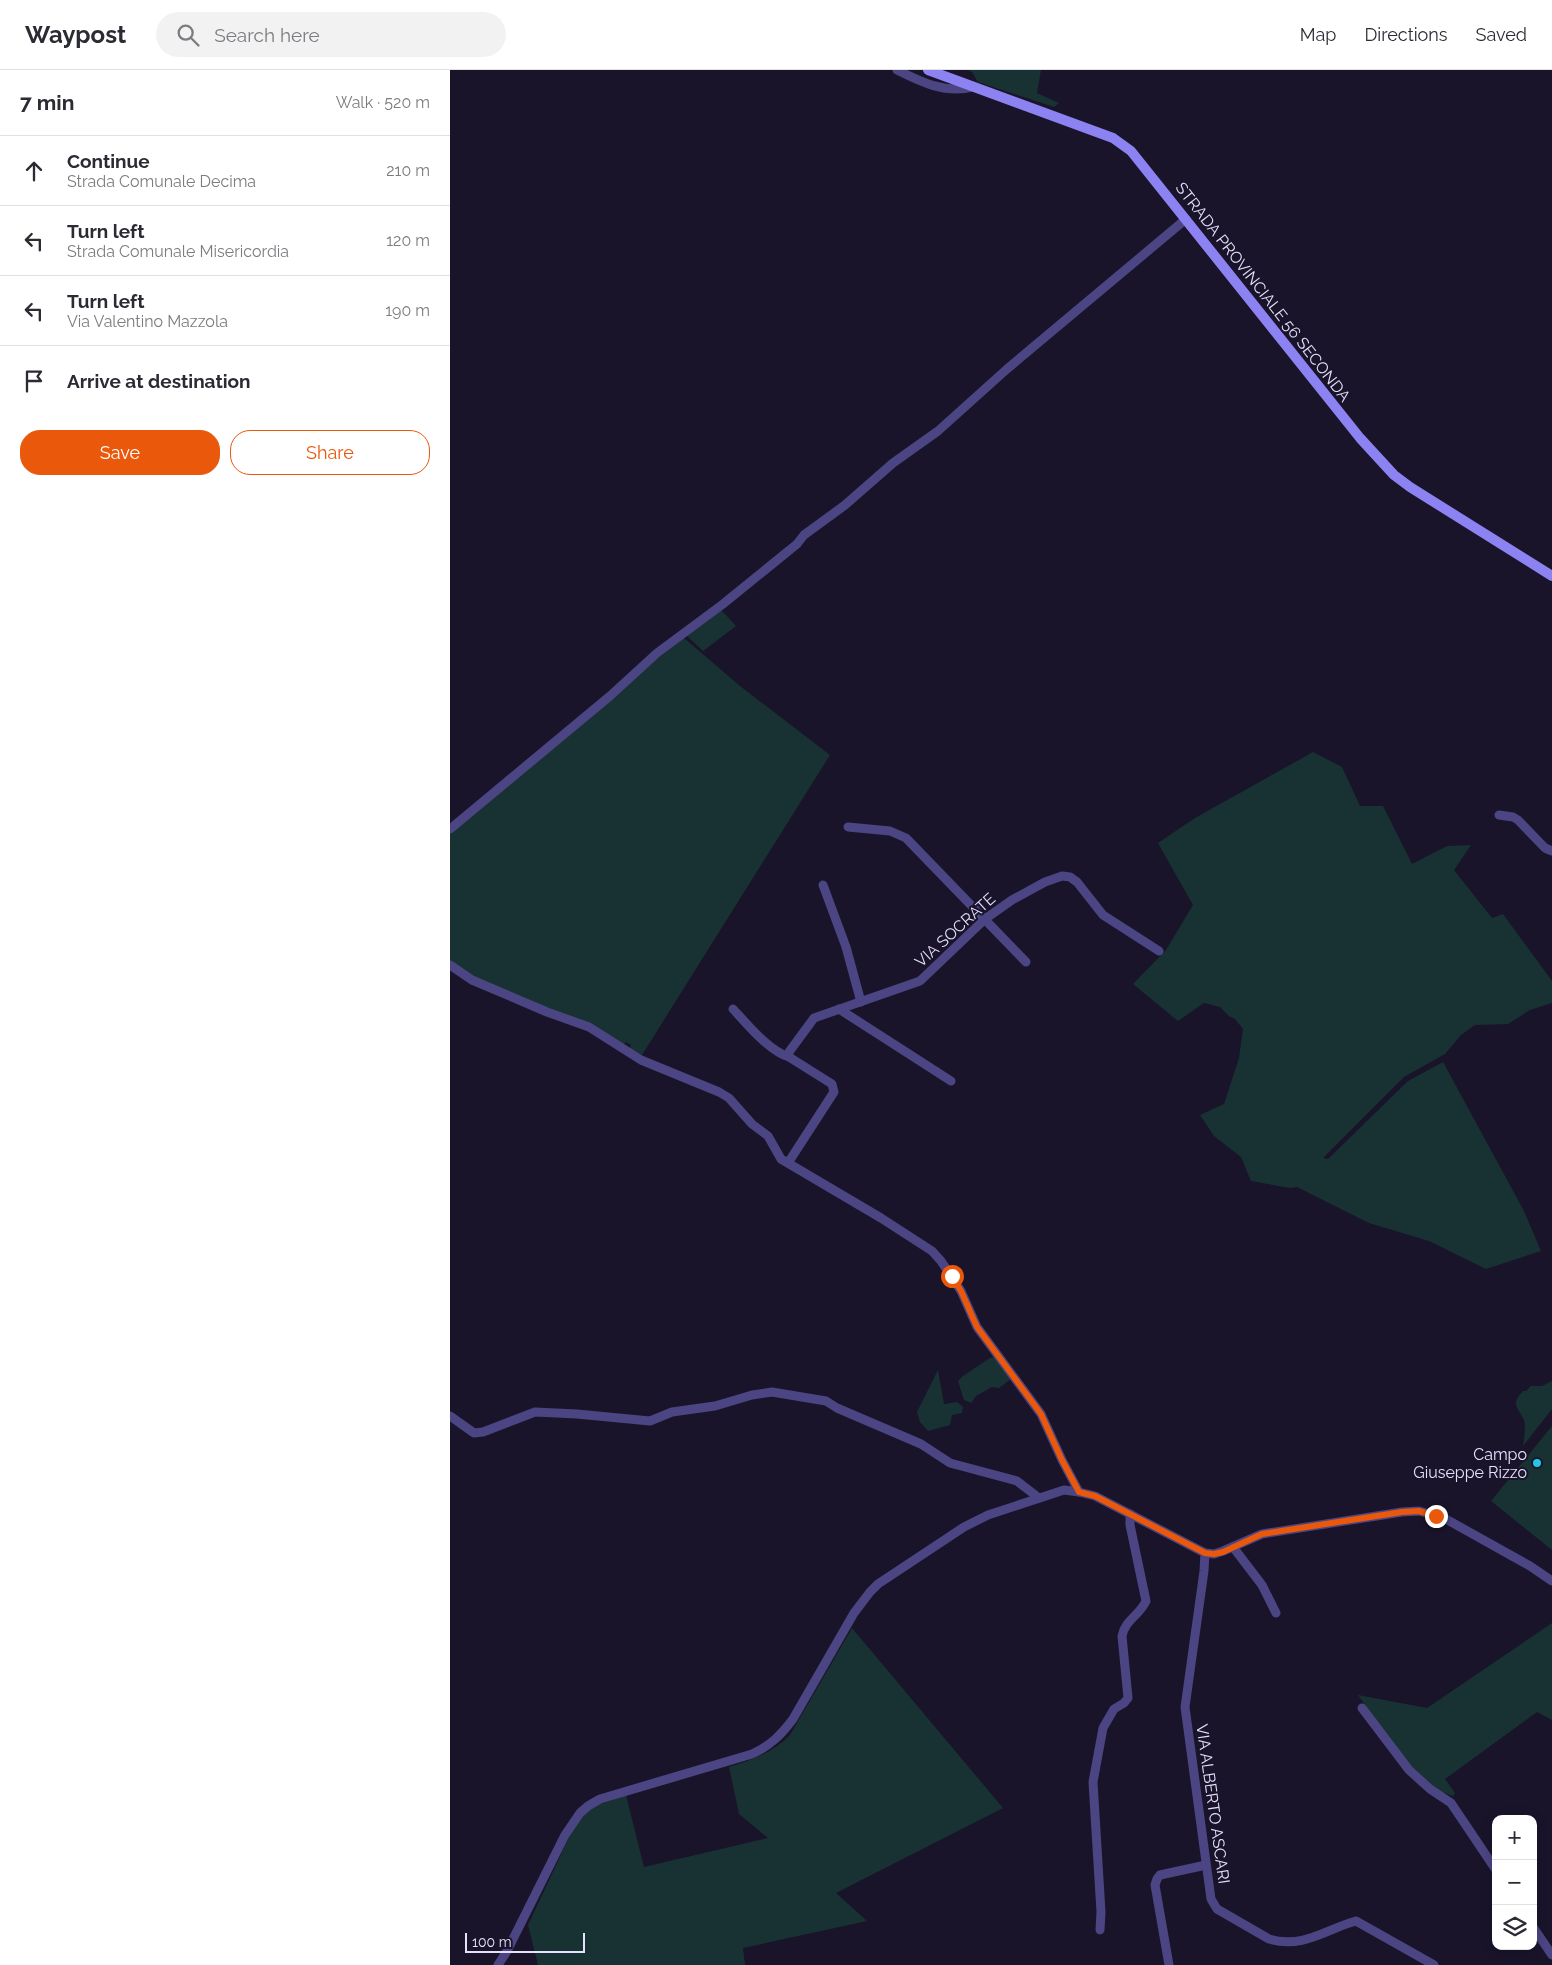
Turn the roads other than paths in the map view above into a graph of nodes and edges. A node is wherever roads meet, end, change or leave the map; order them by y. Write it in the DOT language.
graph roads {
  1 [pos="897,70"];
  2 [pos="928,70"];
  3 [pos="972,87"];
  4 [pos="1186,219"];
  5 [pos="1552,576"];
  6 [pos="1499,815"];
  7 [pos="848,827"];
  8 [pos="450,829"];
  9 [pos="1552,851"];
  10 [pos="823,885"];
  11 [pos="985,919"];
  12 [pos="1159,951"];
  13 [pos="1026,962"];
  14 [pos="450,965"];
  15 [pos="862,1002"];
  16 [pos="733,1009"];
  17 [pos="839,1009"];
  18 [pos="789,1056"];
  19 [pos="951,1081"];
  20 [pos="788,1163"];
  21 [pos="450,1416"];
  22 [pos="1079,1492"];
  23 [pos="1039,1498"];
  24 [pos="1130,1514"];
  25 [pos="1234,1547"];
  26 [pos="1205,1553"];
  27 [pos="1552,1581"];
  28 [pos="1276,1613"];
  29 [pos="1362,1708"];
  30 [pos="1206,1864"];
  31 [pos="1492,1864"];
  32 [pos="1100,1930"];
  33 [pos="1537,1933"];
  34 [pos="1552,1955"];
  35 [pos="498,1965"];
  36 [pos="1170,1965"];
  37 [pos="1434,1965"];
  1 -- 3 [label="street"];
  2 -- 3 [label="street, STRADA PROVINCIALE 56 SECONDA"];
  3 -- 4 [label="street, STRADA PROVINCIALE 56 SECONDA"];
  4 -- 5 [label="street, STRADA PROVINCIALE 56 SECONDA"];
  4 -- 8 [label="street"];
  6 -- 9 [label="street"];
  7 -- 11 [label="street"];
  10 -- 15 [label="street"];
  11 -- 12 [label="street, VIA SOCRATE"];
  11 -- 13 [label="street"];
  11 -- 15 [label="street, VIA SOCRATE"];
  14 -- 20 [label="street"];
  15 -- 17 [label="street, VIA SOCRATE"];
  16 -- 18 [label="street"];
  17 -- 18 [label="street, VIA SOCRATE"];
  17 -- 19 [label="street"];
  18 -- 20 [label="street"];
  20 -- 22 [label="street"];
  21 -- 23 [label="street"];
  22 -- 23 [label="street"];
  22 -- 24 [label="street"];
  23 -- 35 [label="street"];
  24 -- 26 [label="street"];
  24 -- 32 [label="street"];
  25 -- 26 [label="street"];
  25 -- 27 [label="street"];
  25 -- 28 [label="street"];
  26 -- 30 [label="street, VIA ALBERTO ASCARI"];
  29 -- 31 [label="street"];
  30 -- 36 [label="street"];
  30 -- 37 [label="street, VIA ALBERTO ASCARI"];
  33 -- 34 [label="street"];
}
